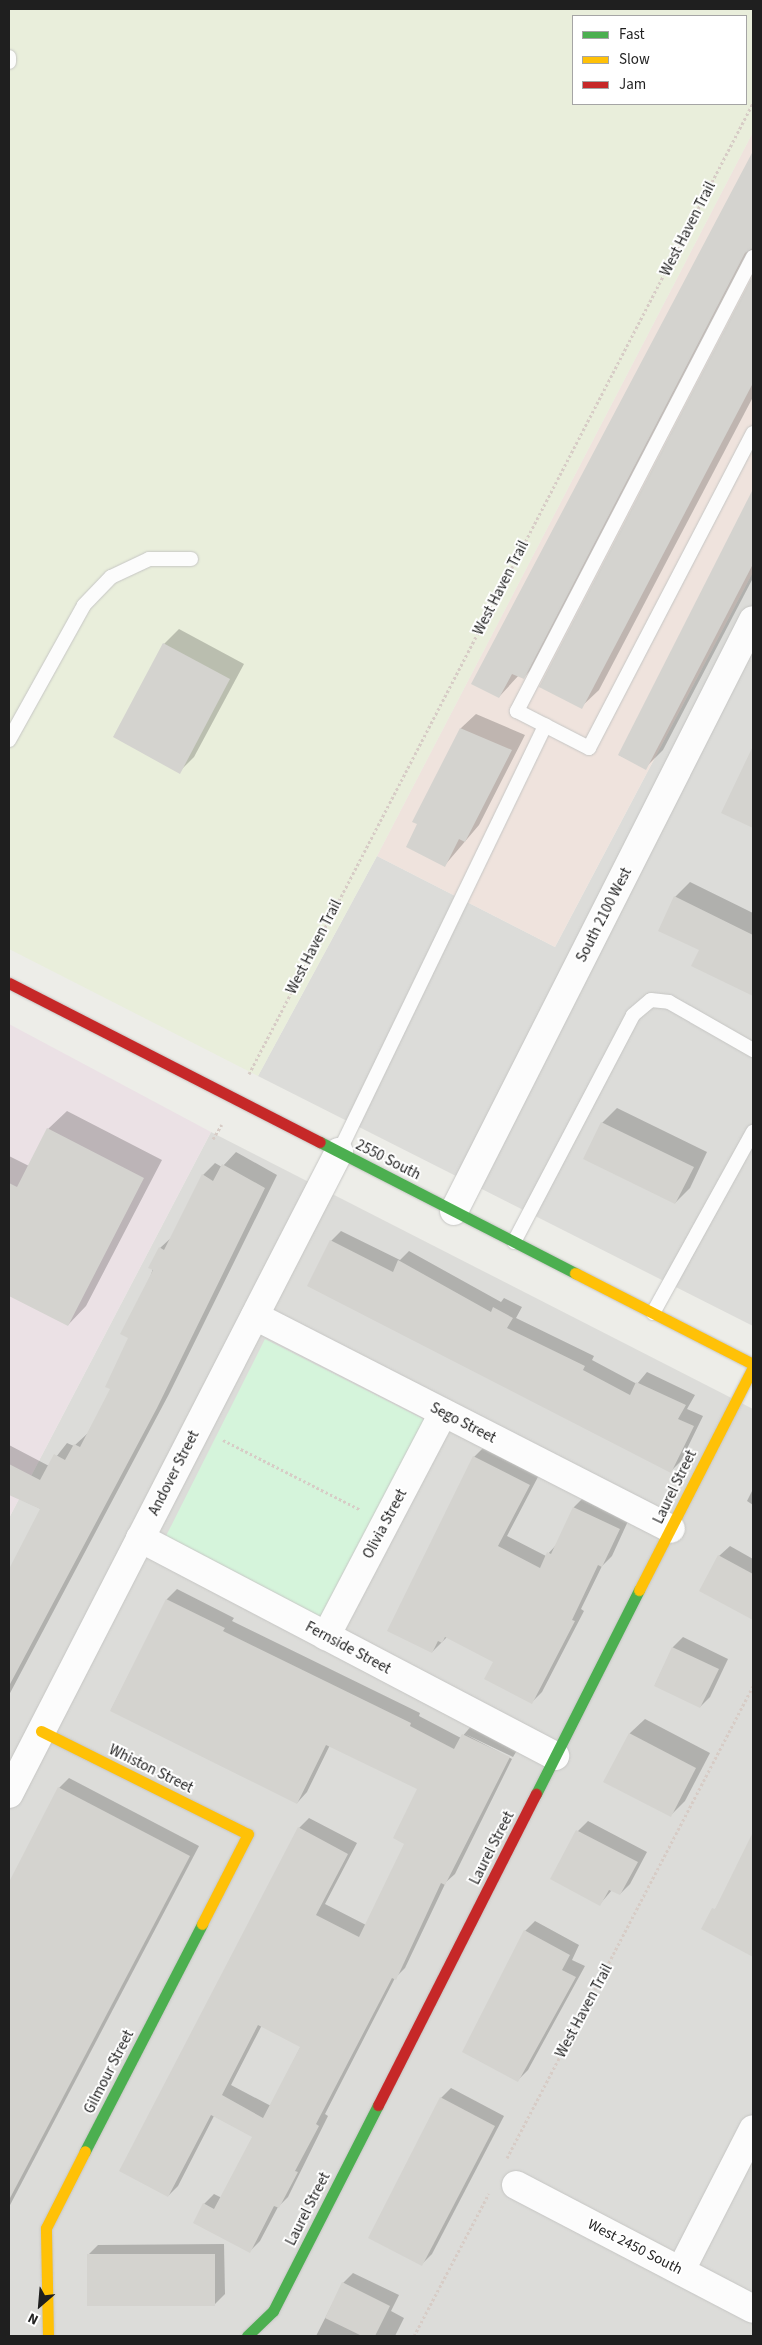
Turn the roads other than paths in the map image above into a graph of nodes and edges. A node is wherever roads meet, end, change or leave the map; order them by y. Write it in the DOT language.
graph roads {
  1 [pos="9,57"];
  2 [pos="9,62"];
  3 [pos="753,257"];
  4 [pos="753,433"];
  5 [pos="192,559"];
  6 [pos="753,620"];
  7 [pos="545,726"];
  8 [pos="9,740"];
  9 [pos="9,983"];
  10 [pos="753,1050"];
  11 [pos="753,1132"];
  12 [pos="340,1152"];
  13 [pos="454,1210"];
  14 [pos="514,1242"];
  15 [pos="653,1313"];
  16 [pos="255,1316"];
  17 [pos="753,1365"];
  18 [pos="443,1413"];
  19 [pos="671,1529"];
  20 [pos="140,1538"];
  21 [pos="326,1636"];
  22 [pos="41,1731"];
  23 [pos="556,1756"];
  24 [pos="9,1794"];
  25 [pos="248,1834"];
  26 [pos="753,2129"];
  27 [pos="516,2185"];
  28 [pos="681,2270"];
  29 [pos="753,2309"];
  30 [pos="48,2336"];
  31 [pos="247,2336"];
  1 -- 2 [label="lane"];
  3 -- 7 [label="lane"];
  4 -- 7 [label="lane"];
  5 -- 8 [label="lane"];
  6 -- 13 [label="street, South 2100 West"];
  7 -- 12 [label="lane"];
  9 -- 12 [label="street, 2550 South"];
  10 -- 14 [label="lane"];
  11 -- 15 [label="lane"];
  12 -- 13 [label="street, 2550 South"];
  12 -- 16 [label="street, Andover Street"];
  13 -- 14 [label="street, 2550 South"];
  14 -- 15 [label="street, 2550 South"];
  15 -- 17 [label="street, 2550 South"];
  16 -- 18 [label="street, Sego Street"];
  16 -- 20 [label="street, Andover Street"];
  17 -- 19 [label="street, Laurel Street"];
  18 -- 19 [label="street, Sego Street"];
  18 -- 21 [label="street, Olivia Street"];
  19 -- 23 [label="street, Laurel Street"];
  20 -- 21 [label="street, Fernside Street"];
  20 -- 22 [label="street, Andover Street"];
  21 -- 23 [label="street, Fernside Street"];
  22 -- 24 [label="street, Andover Street"];
  22 -- 25 [label="street, Whiston Street"];
  23 -- 31 [label="street, Laurel Street"];
  25 -- 30 [label="street, Gilmour Street"];
  26 -- 28 [label="street"];
  27 -- 28 [label="street, West 2450 South"];
  28 -- 29 [label="street, West 2450 South"];
}
